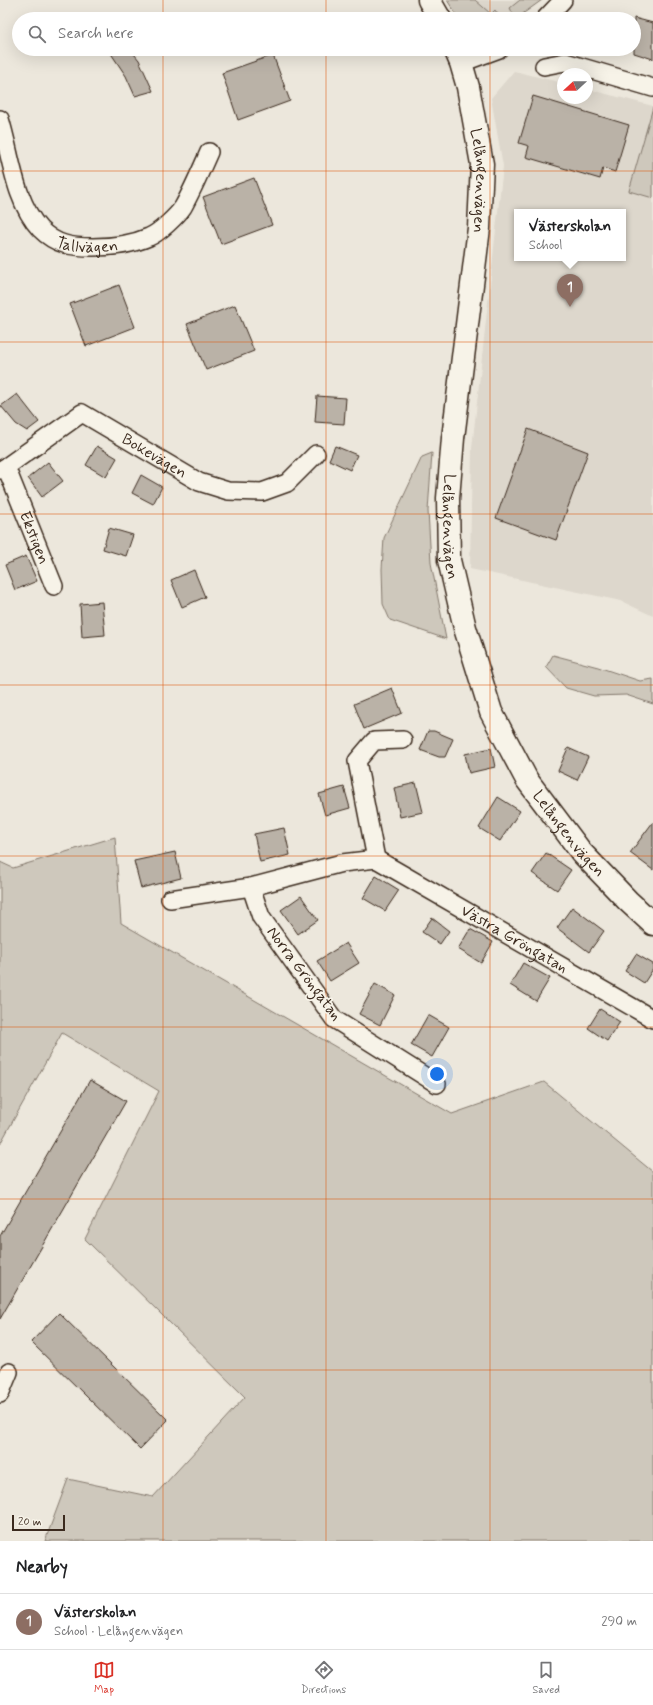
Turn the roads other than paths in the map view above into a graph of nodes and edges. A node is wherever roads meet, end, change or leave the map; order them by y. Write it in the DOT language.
graph roads {
  1 [pos="429,0"];
  2 [pos="562,0"];
  3 [pos="436,12"];
  4 [pos="551,12"];
  5 [pos="458,56"];
  6 [pos="544,66"];
  7 [pos="653,88"];
  8 [pos="0,119"];
  9 [pos="209,152"];
  10 [pos="316,454"];
  11 [pos="3,468"];
  12 [pos="54,586"];
  13 [pos="403,740"];
  14 [pos="376,859"];
  15 [pos="251,887"];
  16 [pos="170,899"];
  17 [pos="653,923"];
  18 [pos="653,1019"];
  19 [pos="437,1084"];
  20 [pos="9,1372"];
  21 [pos="0,1394"];
  1 -- 3 [label="street"];
  2 -- 4 [label="street"];
  5 -- 17 [label="street, Lelångenvägen"];
  6 -- 7 [label="street"];
  8 -- 9 [label="street, Tallvägen"];
  10 -- 11 [label="street, Bokevägen"];
  11 -- 12 [label="street, Ekstigen"];
  13 -- 14 [label="street"];
  14 -- 15 [label="street"];
  14 -- 18 [label="street, Västra Gröngatan"];
  15 -- 16 [label="street"];
  15 -- 19 [label="street, Norra Gröngatan"];
  20 -- 21 [label="street"];
}
